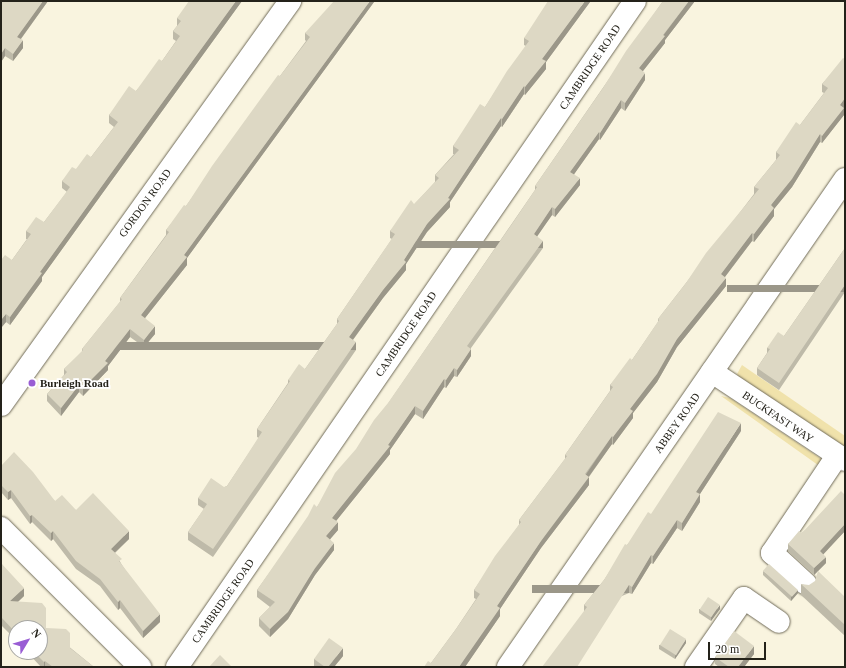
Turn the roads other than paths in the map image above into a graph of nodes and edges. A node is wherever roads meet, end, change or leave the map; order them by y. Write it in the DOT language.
graph roads {
  1 [pos="290,1"];
  2 [pos="635,1"];
  3 [pos="845,179"];
  4 [pos="712,372"];
  5 [pos="1,405"];
  6 [pos="841,458"];
  7 [pos="1,528"];
  8 [pos="806,584"];
  9 [pos="779,622"];
  10 [pos="140,667"];
  11 [pos="177,667"];
  12 [pos="508,667"];
  13 [pos="696,667"];
  1 -- 5 [label="street, GORDON ROAD"];
  2 -- 11 [label="street, CAMBRIDGE ROAD"];
  3 -- 4 [label="street, ABBEY ROAD"];
  4 -- 6 [label="street, BUCKFAST WAY"];
  4 -- 12 [label="street, ABBEY ROAD"];
  6 -- 8 [label="street"];
  7 -- 10 [label="street"];
  9 -- 13 [label="street"];
}
